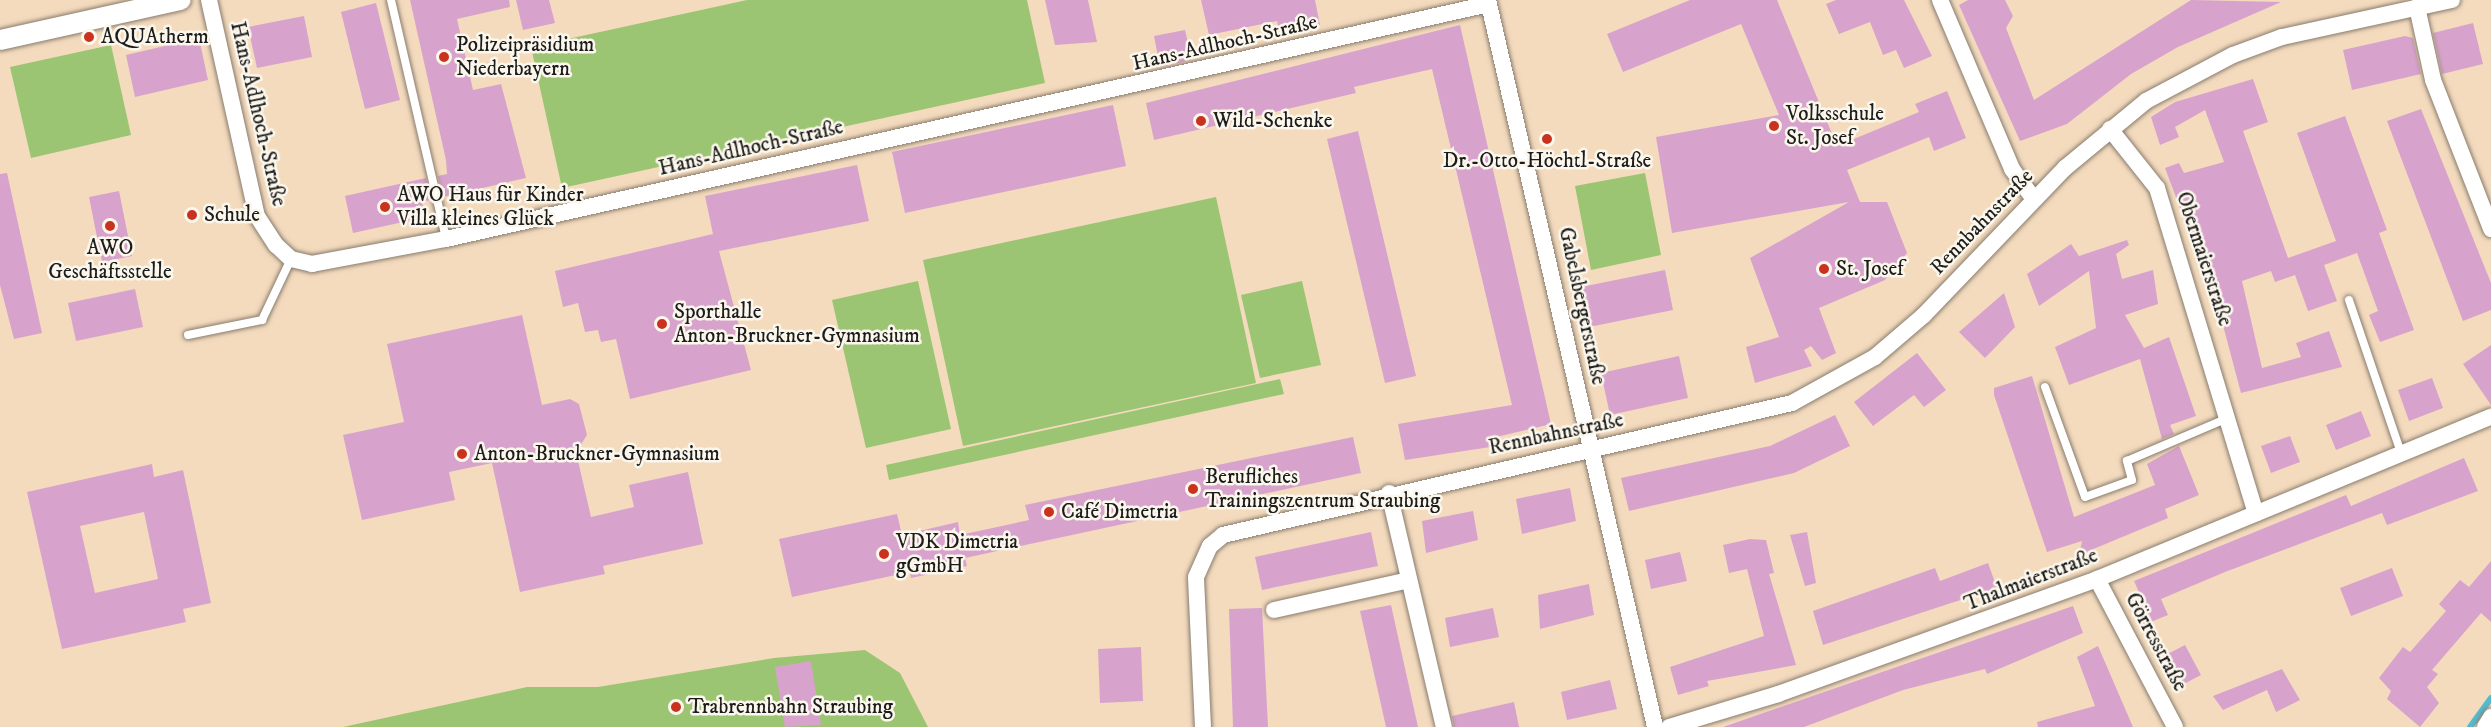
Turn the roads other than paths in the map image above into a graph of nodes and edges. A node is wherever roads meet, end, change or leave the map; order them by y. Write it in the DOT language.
graph roads {
  1 [pos="181,0"];
  2 [pos="209,0"];
  3 [pos="391,0"];
  4 [pos="1940,0"];
  5 [pos="2452,0"];
  6 [pos="1489,2"];
  7 [pos="2417,7"];
  8 [pos="2374,8"];
  9 [pos="0,40"];
  10 [pos="2110,129"];
  11 [pos="2034,199"];
  12 [pos="2491,229"];
  13 [pos="446,239"];
  14 [pos="291,259"];
  15 [pos="2349,300"];
  16 [pos="188,334"];
  17 [pos="2045,387"];
  18 [pos="2491,417"];
  19 [pos="2228,418"];
  20 [pos="1590,449"];
  21 [pos="2402,456"];
  22 [pos="1389,494"];
  23 [pos="2256,513"];
  24 [pos="2097,579"];
  25 [pos="1409,580"];
  26 [pos="1274,610"];
  27 [pos="1203,727"];
  28 [pos="1444,727"];
  29 [pos="1655,727"];
  30 [pos="1669,727"];
  31 [pos="2175,727"];
  1 -- 9 [label="street"];
  2 -- 14 [label="street, Hans-Adlhoch-Straße"];
  3 -- 13 [label="lane"];
  4 -- 11 [label="street"];
  5 -- 7 [label="street, Rennbahnstraße"];
  6 -- 13 [label="street, Hans-Adlhoch-Straße"];
  6 -- 20 [label="street, Gabelsbergerstraße"];
  7 -- 8 [label="street, Rennbahnstraße"];
  7 -- 12 [label="street"];
  8 -- 10 [label="street, Rennbahnstraße"];
  10 -- 11 [label="street, Rennbahnstraße"];
  10 -- 19 [label="street, Obermaierstraße"];
  11 -- 20 [label="street, Rennbahnstraße"];
  13 -- 14 [label="street, Hans-Adlhoch-Straße"];
  14 -- 16 [label="lane"];
  15 -- 21 [label="lane"];
  17 -- 19 [label="lane"];
  18 -- 21 [label="street, Thalmaierstraße"];
  19 -- 23 [label="street, Obermaierstraße"];
  20 -- 22 [label="street, Rennbahnstraße"];
  20 -- 29 [label="street, Gabelsbergerstraße"];
  21 -- 23 [label="street, Thalmaierstraße"];
  22 -- 25 [label="street"];
  22 -- 27 [label="street, Rennbahnstraße"];
  23 -- 24 [label="street, Thalmaierstraße"];
  24 -- 30 [label="street, Thalmaierstraße"];
  24 -- 31 [label="street, Görresstraße"];
  25 -- 26 [label="street"];
  25 -- 28 [label="street"];
}
